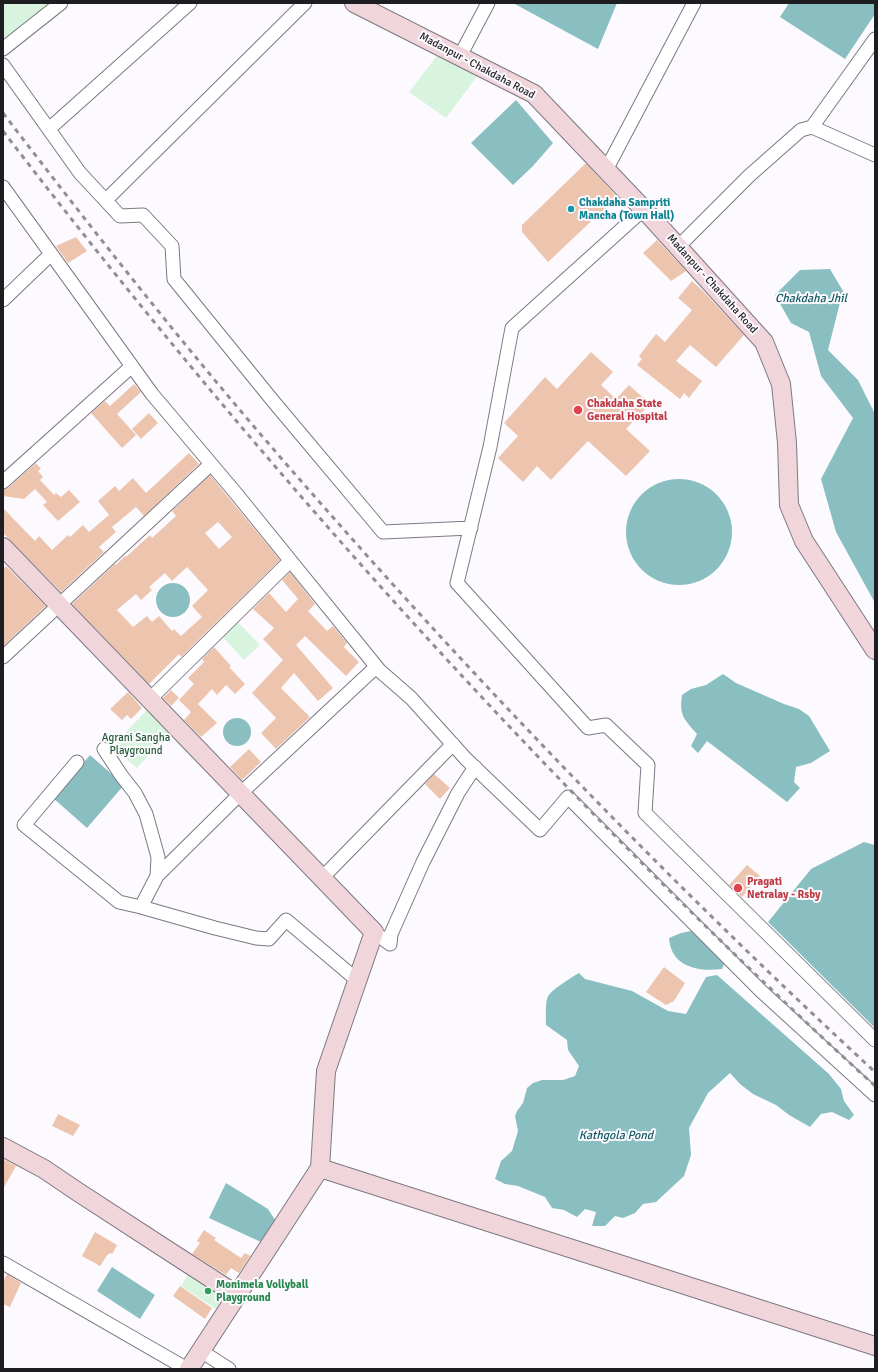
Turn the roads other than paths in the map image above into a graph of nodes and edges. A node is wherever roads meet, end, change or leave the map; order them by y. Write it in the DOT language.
graph roads {
  1 [pos="61,3"];
  2 [pos="190,3"];
  3 [pos="304,3"];
  4 [pos="354,3"];
  5 [pos="488,3"];
  6 [pos="694,3"];
  7 [pos="875,39"];
  8 [pos="3,49"];
  9 [pos="460,56"];
  10 [pos="3,65"];
  11 [pos="812,127"];
  12 [pos="49,129"];
  13 [pos="875,155"];
  14 [pos="606,170"];
  15 [pos="3,187"];
  16 [pos="106,200"];
  17 [pos="644,209"];
  18 [pos="678,247"];
  19 [pos="51,254"];
  20 [pos="3,300"];
  21 [pos="132,366"];
  22 [pos="211,464"];
  23 [pos="3,482"];
  24 [pos="471,528"];
  25 [pos="3,547"];
  26 [pos="290,561"];
  27 [pos="59,605"];
  28 [pos="875,650"];
  29 [pos="3,657"];
  30 [pos="376,667"];
  31 [pos="150,699"];
  32 [pos="453,744"];
  33 [pos="104,749"];
  34 [pos="77,762"];
  35 [pos="475,767"];
  36 [pos="241,793"];
  37 [pos="157,876"];
  38 [pos="322,878"];
  39 [pos="141,907"];
  40 [pos="374,932"];
  41 [pos="357,980"];
  42 [pos="875,1040"];
  43 [pos="875,1095"];
  44 [pos="3,1147"];
  45 [pos="320,1168"];
  46 [pos="3,1263"];
  47 [pos="237,1295"];
  48 [pos="875,1346"];
  49 [pos="200,1351"];
  50 [pos="188,1369"];
  51 [pos="229,1369"];
  1 -- 8 [label="street"];
  2 -- 12 [label="street"];
  3 -- 16 [label="street"];
  4 -- 9 [label="main road, Madanpur - Chakdaha Road"];
  5 -- 9 [label="street"];
  6 -- 14 [label="street"];
  7 -- 11 [label="street"];
  9 -- 14 [label="main road, Madanpur - Chakdaha Road"];
  10 -- 12 [label="street"];
  11 -- 13 [label="street"];
  11 -- 18 [label="street"];
  12 -- 16 [label="street"];
  14 -- 17 [label="main road, Madanpur - Chakdaha Road"];
  15 -- 19 [label="street"];
  16 -- 24 [label="street"];
  17 -- 18 [label="main road, Madanpur - Chakdaha Road"];
  17 -- 24 [label="street"];
  18 -- 28 [label="main road, Madanpur - Chakdaha Road"];
  19 -- 20 [label="street"];
  19 -- 21 [label="street"];
  21 -- 22 [label="street"];
  21 -- 23 [label="street"];
  22 -- 26 [label="street"];
  22 -- 27 [label="street"];
  24 -- 42 [label="street"];
  25 -- 27 [label="main road"];
  26 -- 30 [label="street"];
  26 -- 31 [label="street"];
  27 -- 29 [label="street"];
  27 -- 31 [label="main road"];
  30 -- 32 [label="street"];
  30 -- 36 [label="street"];
  31 -- 36 [label="main road"];
  32 -- 35 [label="street"];
  32 -- 38 [label="street"];
  33 -- 37 [label="street"];
  34 -- 39 [label="street"];
  35 -- 40 [label="street"];
  35 -- 43 [label="street"];
  36 -- 37 [label="street"];
  36 -- 38 [label="main road"];
  37 -- 39 [label="street"];
  38 -- 40 [label="main road"];
  39 -- 41 [label="street"];
  40 -- 41 [label="main road"];
  41 -- 45 [label="main road"];
  44 -- 47 [label="main road"];
  45 -- 47 [label="main road"];
  45 -- 48 [label="main road"];
  46 -- 50 [label="street"];
  47 -- 49 [label="main road"];
  49 -- 50 [label="main road"];
  49 -- 51 [label="street"];
}
